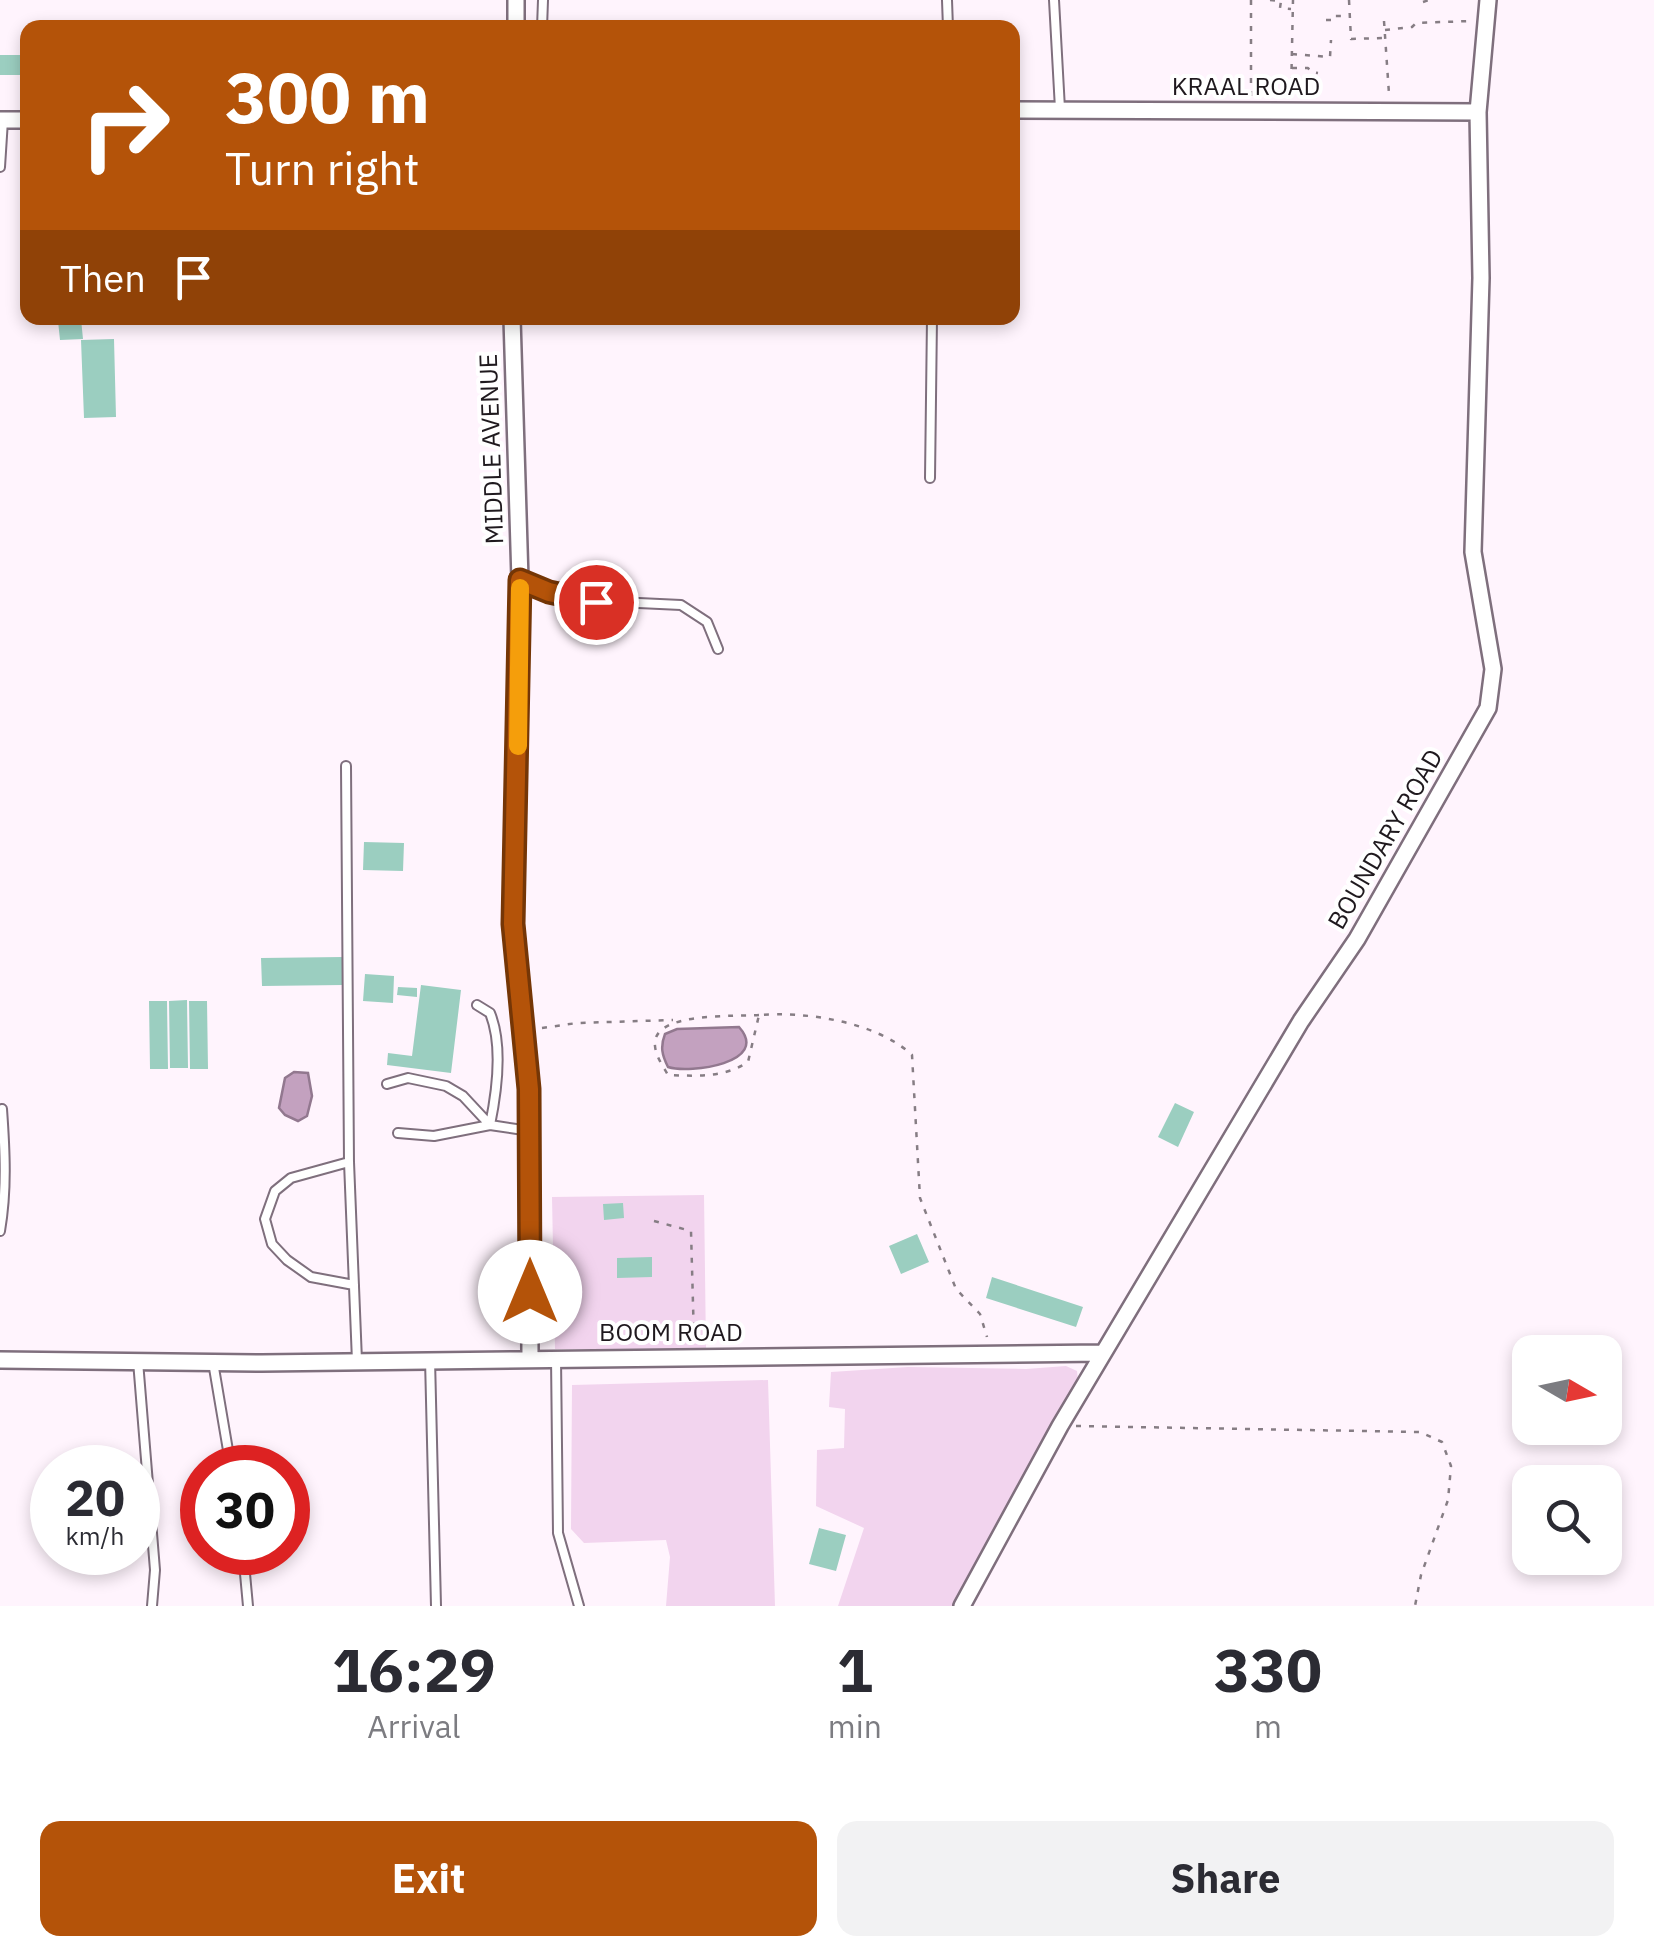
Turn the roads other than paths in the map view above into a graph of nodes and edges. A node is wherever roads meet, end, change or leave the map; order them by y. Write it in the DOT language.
graph roads {
  1 [pos="1054,0"];
  2 [pos="1488,0"];
  3 [pos="1060,109"];
  4 [pos="1020,110"];
  5 [pos="1478,112"];
  6 [pos="1,120"];
  7 [pos="0,167"];
  8 [pos="512,325"];
  9 [pos="932,325"];
  10 [pos="930,478"];
  11 [pos="520,580"];
  12 [pos="718,650"];
  13 [pos="346,766"];
  14 [pos="476,1004"];
  15 [pos="387,1084"];
  16 [pos="2,1108"];
  17 [pos="490,1125"];
  18 [pos="530,1131"];
  19 [pos="398,1133"];
  20 [pos="349,1162"];
  21 [pos="0,1232"];
  22 [pos="354,1285"];
  23 [pos="1103,1354"];
  24 [pos="530,1358"];
  25 [pos="556,1358"];
  26 [pos="430,1359"];
  27 [pos="0,1360"];
  28 [pos="138,1361"];
  29 [pos="357,1361"];
  30 [pos="212,1362"];
  31 [pos="227,1445"];
  32 [pos="245,1575"];
  33 [pos="152,1606"];
  34 [pos="248,1606"];
  35 [pos="436,1606"];
  36 [pos="579,1606"];
  37 [pos="962,1606"];
  1 -- 3 [label="lane"];
  2 -- 5 [label="street, BOUNDARY ROAD"];
  3 -- 4 [label="street, KRAAL ROAD"];
  3 -- 5 [label="street, KRAAL ROAD"];
  5 -- 23 [label="street, BOUNDARY ROAD"];
  6 -- 7 [label="lane"];
  8 -- 11 [label="street, MIDDLE AVENUE"];
  9 -- 10 [label="lane"];
  11 -- 12 [label="lane"];
  11 -- 18 [label="street, MIDDLE AVENUE"];
  13 -- 20 [label="lane"];
  14 -- 17 [label="lane"];
  15 -- 17 [label="lane"];
  16 -- 21 [label="lane"];
  17 -- 18 [label="lane"];
  17 -- 19 [label="lane"];
  18 -- 24 [label="street, MIDDLE AVENUE"];
  20 -- 22 [label="lane"];
  20 -- 22 [label="lane"];
  22 -- 29 [label="lane"];
  23 -- 25 [label="street, BOOM ROAD"];
  23 -- 37 [label="street, BOUNDARY ROAD"];
  24 -- 25 [label="street, BOOM ROAD"];
  24 -- 26 [label="street, BOOM ROAD"];
  25 -- 36 [label="lane"];
  26 -- 29 [label="street, BOOM ROAD"];
  26 -- 35 [label="lane"];
  27 -- 28 [label="street, BOOM ROAD"];
  28 -- 30 [label="street, BOOM ROAD"];
  28 -- 33 [label="lane"];
  29 -- 30 [label="street, BOOM ROAD"];
  30 -- 31 [label="lane"];
  32 -- 34 [label="lane"];
}
